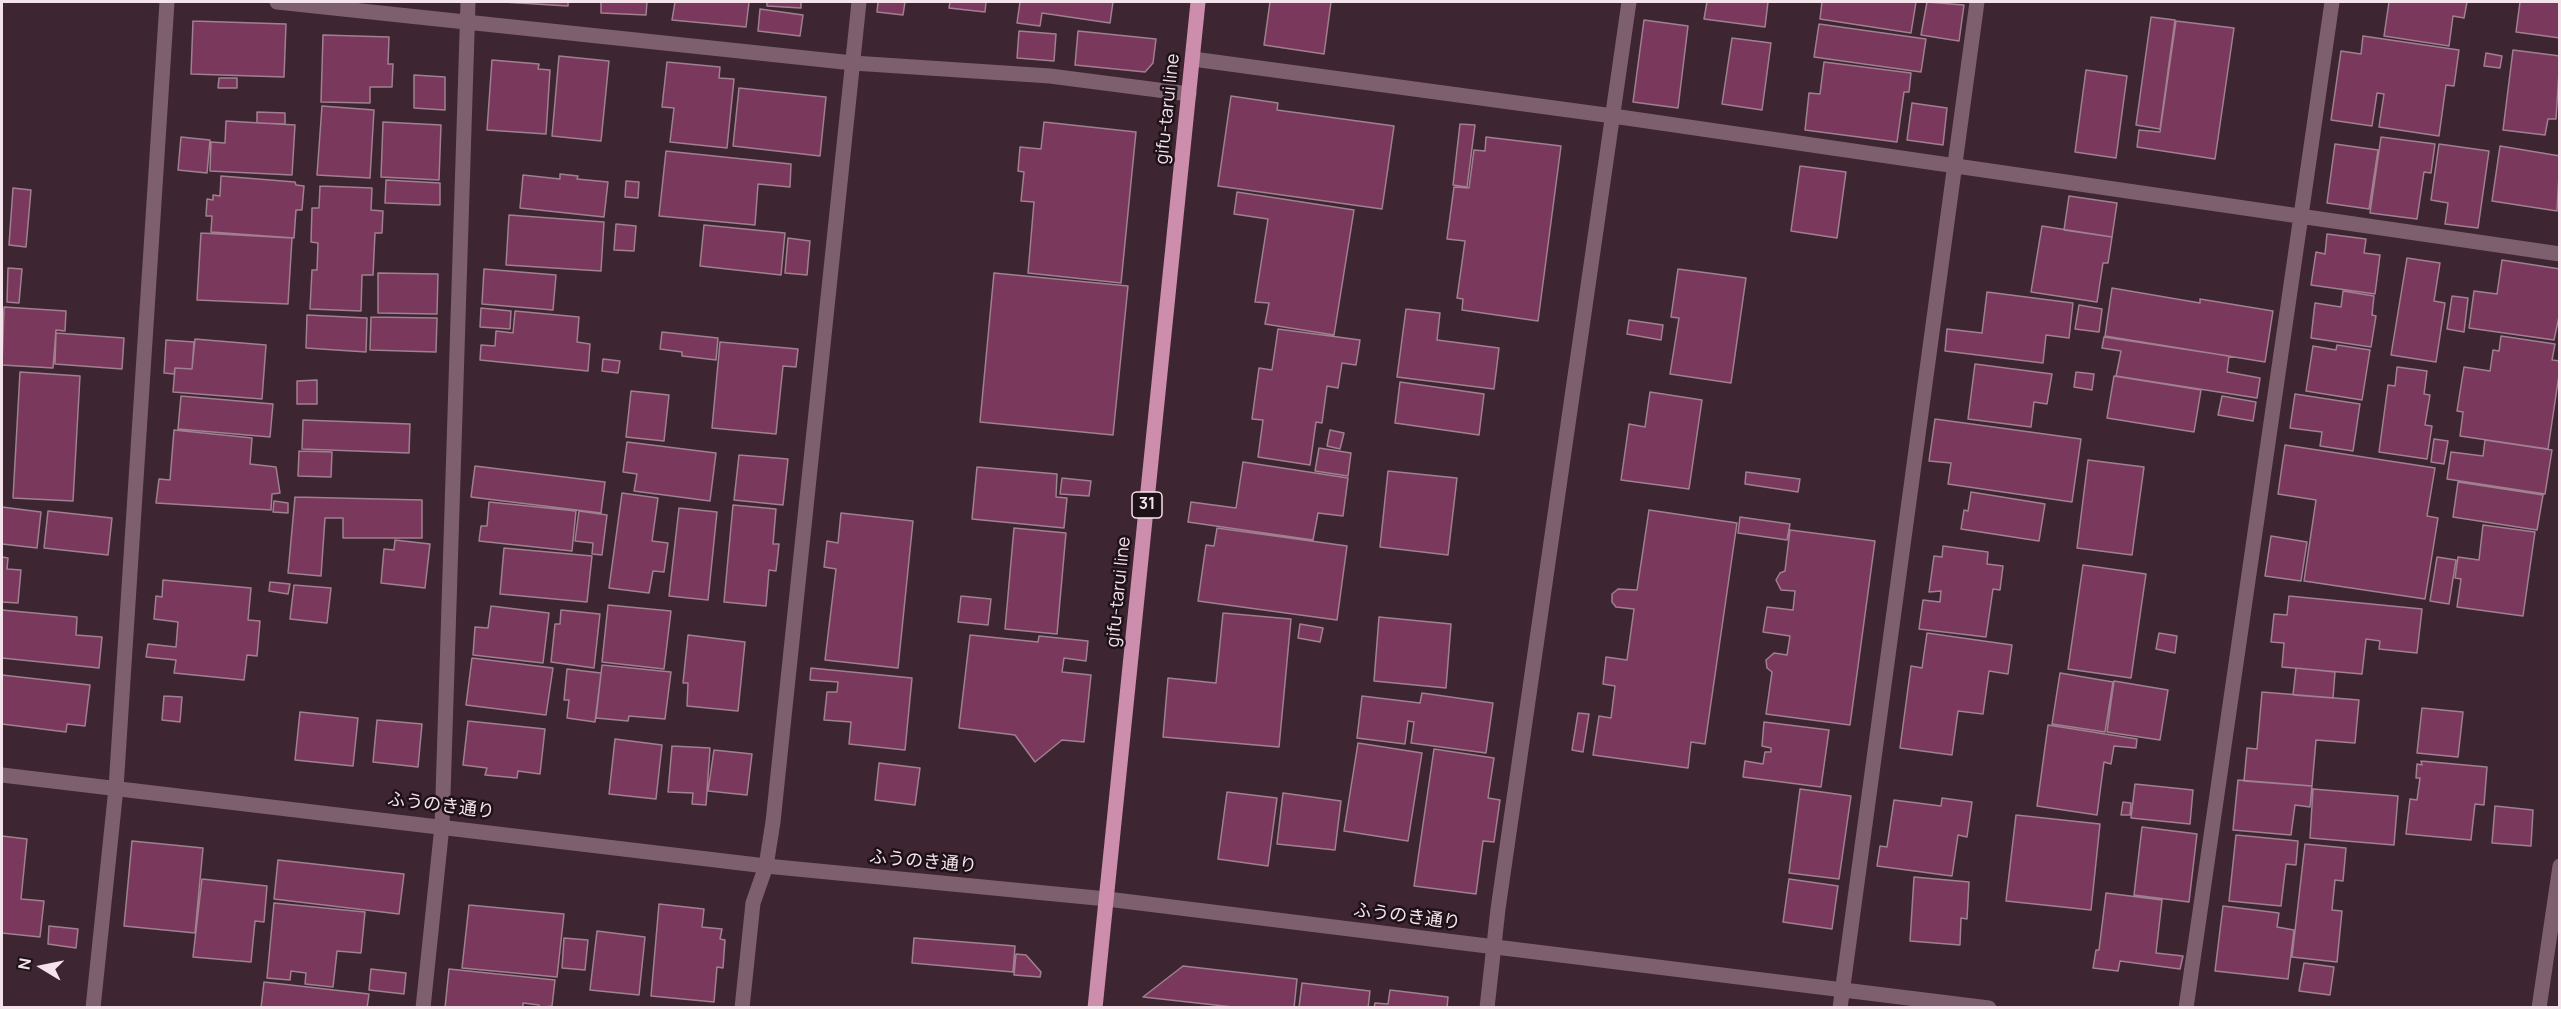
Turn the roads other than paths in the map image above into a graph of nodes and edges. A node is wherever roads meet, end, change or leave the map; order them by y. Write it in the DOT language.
graph roads {
  1 [pos="168,2"];
  2 [pos="277,2"];
  3 [pos="468,2"];
  4 [pos="859,2"];
  5 [pos="1198,2"];
  6 [pos="1629,2"];
  7 [pos="1977,2"];
  8 [pos="2332,2"];
  9 [pos="467,21"];
  10 [pos="1193,59"];
  11 [pos="853,63"];
  12 [pos="1189,94"];
  13 [pos="1613,116"];
  14 [pos="1953,165"];
  15 [pos="2300,217"];
  16 [pos="2559,254"];
  17 [pos="2,775"];
  18 [pos="116,788"];
  19 [pos="442,826"];
  20 [pos="766,866"];
  21 [pos="2559,866"];
  22 [pos="1107,899"];
  23 [pos="1493,948"];
  24 [pos="1842,988"];
  25 [pos="93,1008"];
  26 [pos="423,1008"];
  27 [pos="742,1008"];
  28 [pos="1095,1008"];
  29 [pos="1487,1008"];
  30 [pos="1840,1008"];
  31 [pos="1989,1008"];
  32 [pos="2186,1008"];
  33 [pos="2539,1008"];
  1 -- 18 [label="street"];
  2 -- 9 [label="street"];
  3 -- 9 [label="street"];
  4 -- 11 [label="street"];
  5 -- 10 [label="main road, gifu-tarui line / 31"];
  6 -- 13 [label="street"];
  7 -- 14 [label="street"];
  8 -- 15 [label="street"];
  9 -- 11 [label="street"];
  9 -- 19 [label="street"];
  10 -- 12 [label="main road, gifu-tarui line / 31"];
  10 -- 13 [label="street"];
  11 -- 12 [label="street"];
  11 -- 20 [label="street"];
  12 -- 22 [label="main road, gifu-tarui line / 31"];
  13 -- 14 [label="street"];
  13 -- 23 [label="street"];
  14 -- 15 [label="street"];
  14 -- 24 [label="street"];
  15 -- 16 [label="street"];
  15 -- 32 [label="street"];
  17 -- 18 [label="street, ふうのき通り"];
  18 -- 19 [label="street, ふうのき通り"];
  18 -- 25 [label="street"];
  19 -- 20 [label="street, ふうのき通り"];
  19 -- 26 [label="street"];
  20 -- 22 [label="street, ふうのき通り"];
  20 -- 27 [label="street"];
  21 -- 33 [label="street"];
  22 -- 23 [label="street, ふうのき通り"];
  22 -- 28 [label="main road, gifu-tarui line / 31"];
  23 -- 24 [label="street, ふうのき通り"];
  23 -- 29 [label="street"];
  24 -- 30 [label="street"];
  24 -- 31 [label="street, ふうのき通り"];
}
